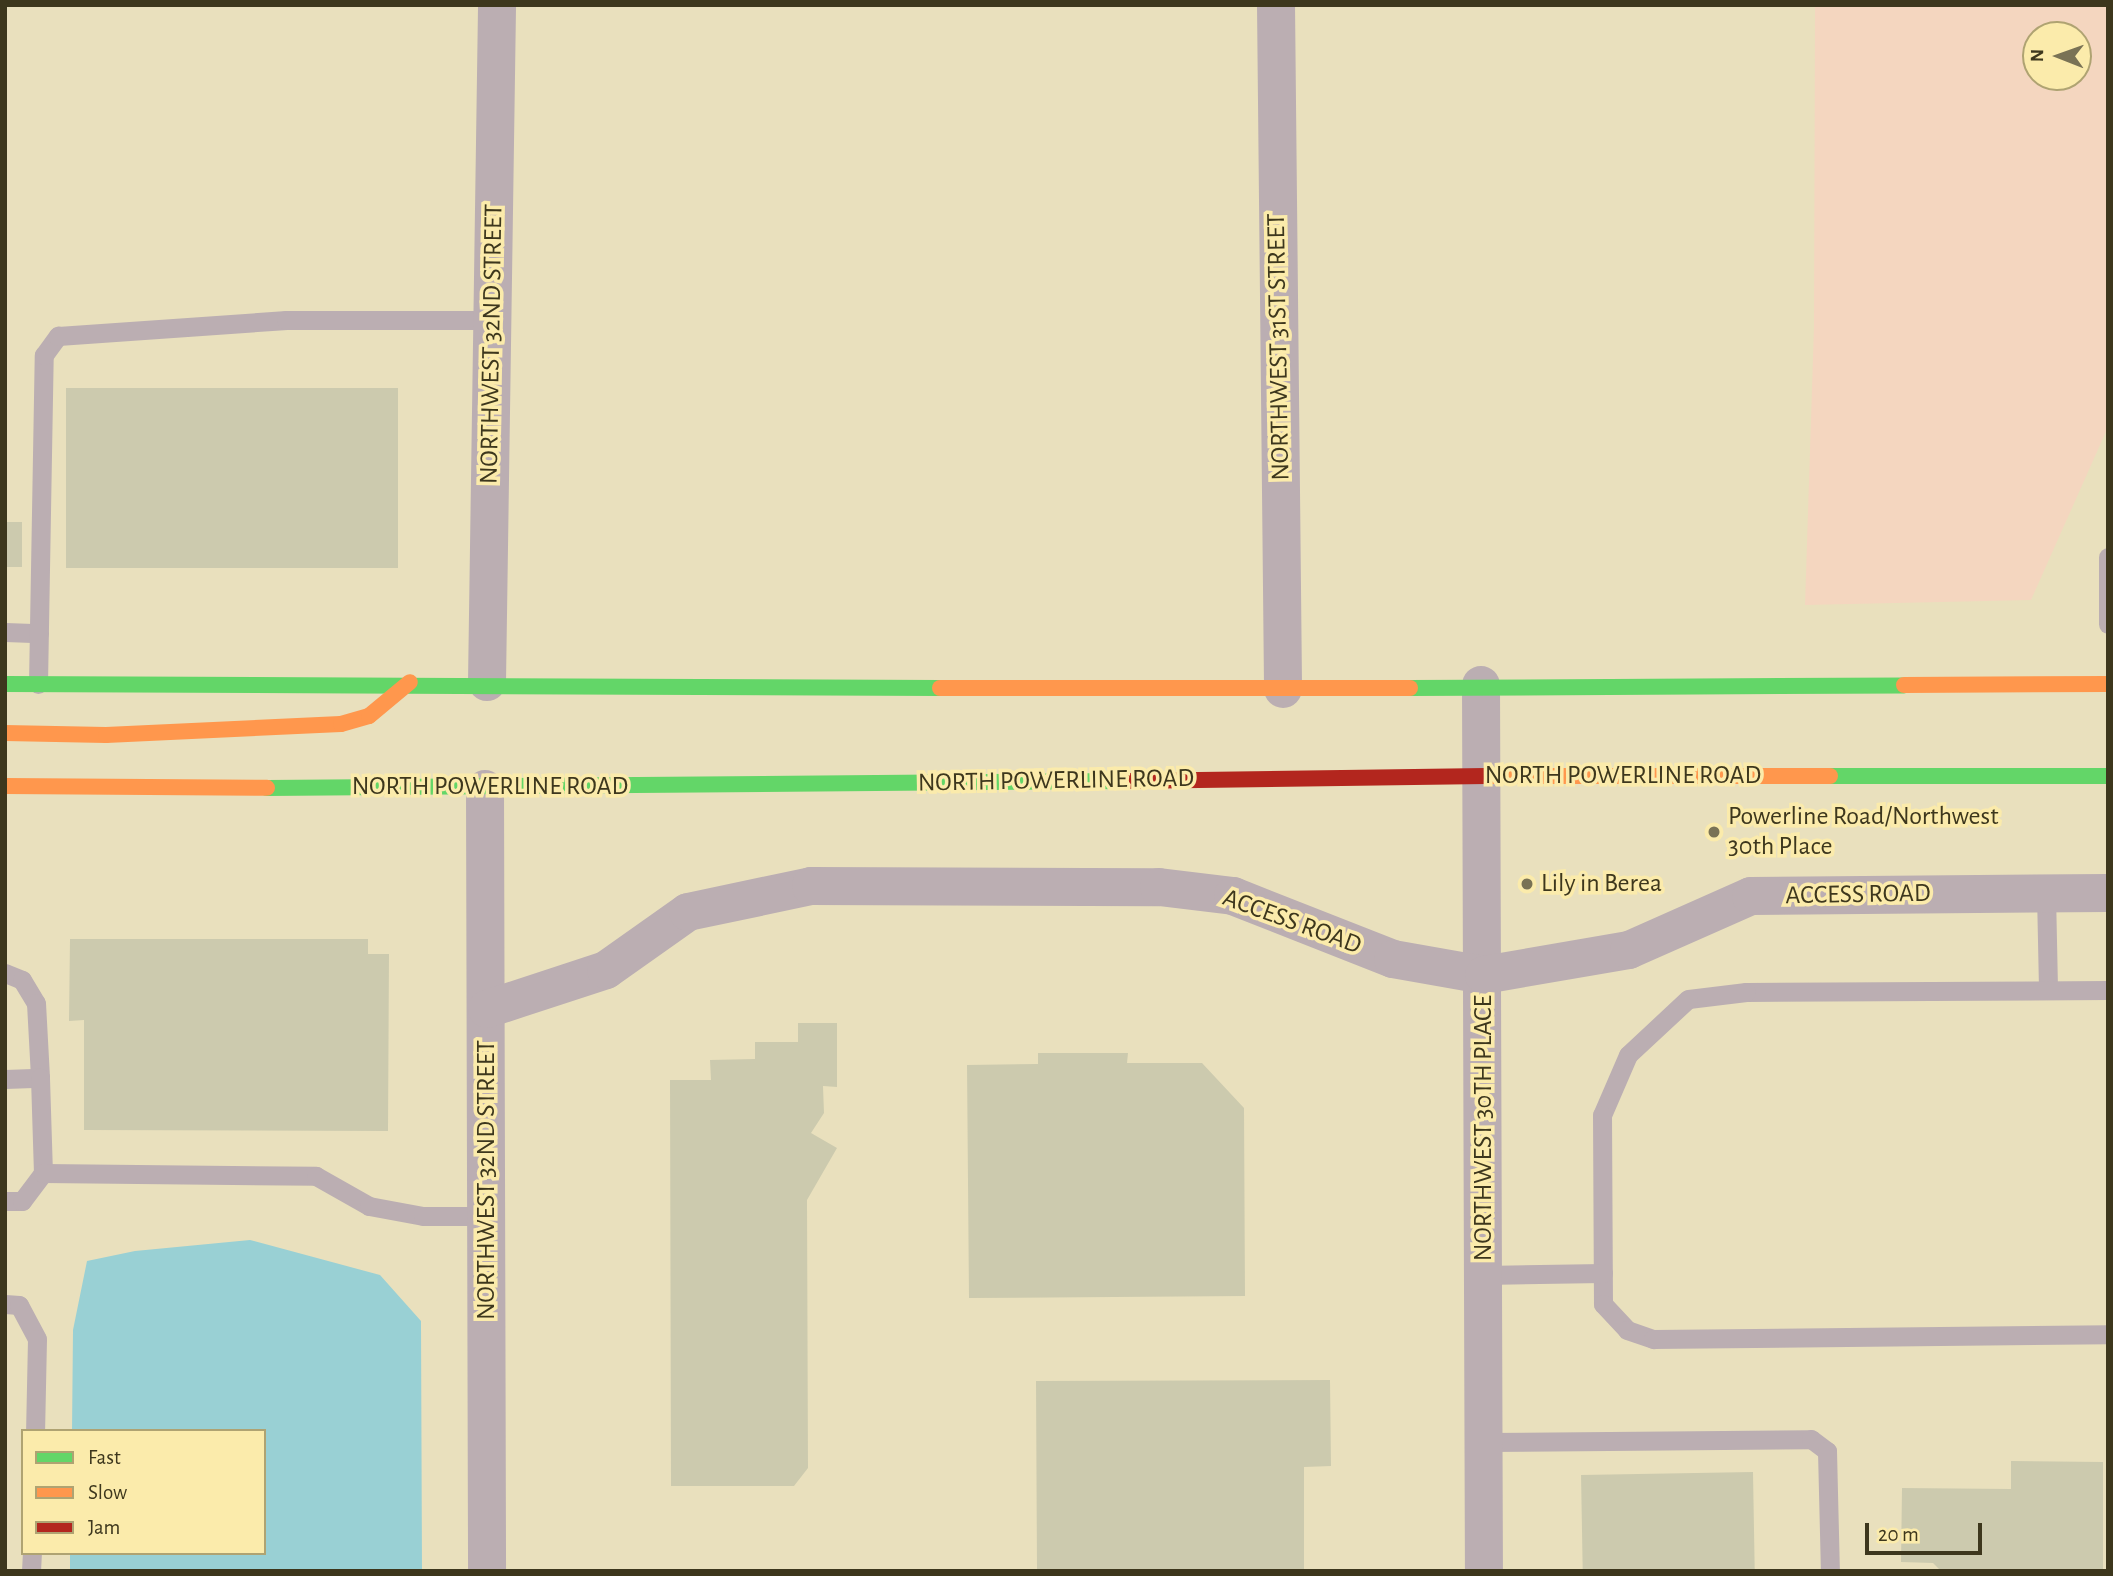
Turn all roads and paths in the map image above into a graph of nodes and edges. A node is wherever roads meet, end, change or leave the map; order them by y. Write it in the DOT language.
graph roads {
  1 [pos="497,5"];
  2 [pos="1276,5"];
  3 [pos="492,320"];
  4 [pos="2108,557"];
  5 [pos="2108,624"];
  6 [pos="5,632"];
  7 [pos="39,633"];
  8 [pos="410,682"];
  9 [pos="486,682"];
  10 [pos="5,684"];
  11 [pos="38,684"];
  12 [pos="2108,684"];
  13 [pos="1481,685"];
  14 [pos="1283,689"];
  15 [pos="5,733"];
  16 [pos="1485,776"];
  17 [pos="2108,776"];
  18 [pos="5,786"];
  19 [pos="485,789"];
  20 [pos="2046,893"];
  21 [pos="2108,893"];
  22 [pos="5,973"];
  23 [pos="1484,975"];
  24 [pos="2048,990"];
  25 [pos="2108,990"];
  26 [pos="487,1009"];
  27 [pos="5,1079"];
  28 [pos="40,1079"];
  29 [pos="43,1173"];
  30 [pos="5,1201"];
  31 [pos="488,1216"];
  32 [pos="1603,1273"];
  33 [pos="1484,1275"];
  34 [pos="5,1304"];
  35 [pos="2108,1334"];
  36 [pos="35,1429"];
  37 [pos="1484,1442"];
  38 [pos="488,1571"];
  39 [pos="1484,1571"];
  40 [pos="1830,1571"];
  1 -- 3 [label="street, NORTHWEST 32ND STREET"];
  2 -- 14 [label="street, NORTHWEST 31ST STREET"];
  3 -- 7 [label="lane"];
  3 -- 9 [label="street, NORTHWEST 32ND STREET"];
  4 -- 5 [label="lane"];
  6 -- 7 [label="lane"];
  7 -- 11 [label="lane"];
  8 -- 9 [label="main road"];
  8 -- 11 [label="main road"];
  8 -- 15 [label="main road"];
  9 -- 14 [label="main road"];
  10 -- 11 [label="main road"];
  12 -- 13 [label="main road"];
  13 -- 14 [label="main road"];
  13 -- 16 [label="street, NORTHWEST 30TH PLACE"];
  16 -- 17 [label="main road, NORTH POWERLINE ROAD"];
  16 -- 19 [label="main road, NORTH POWERLINE ROAD"];
  16 -- 23 [label="street, NORTHWEST 30TH PLACE"];
  18 -- 19 [label="main road, NORTH POWERLINE ROAD"];
  19 -- 26 [label="street, NORTHWEST 32ND STREET"];
  20 -- 21 [label="street, ACCESS ROAD"];
  20 -- 23 [label="street, ACCESS ROAD"];
  20 -- 24 [label="lane"];
  22 -- 28 [label="lane"];
  23 -- 26 [label="street, ACCESS ROAD"];
  23 -- 33 [label="street, NORTHWEST 30TH PLACE"];
  24 -- 25 [label="lane"];
  24 -- 32 [label="lane"];
  26 -- 31 [label="street, NORTHWEST 32ND STREET"];
  27 -- 28 [label="lane"];
  28 -- 29 [label="lane"];
  29 -- 30 [label="lane"];
  29 -- 31 [label="lane"];
  31 -- 38 [label="street, NORTHWEST 32ND STREET"];
  32 -- 33 [label="lane"];
  32 -- 35 [label="lane"];
  33 -- 37 [label="street, NORTHWEST 30TH PLACE"];
  34 -- 36 [label="lane"];
  37 -- 39 [label="street, NORTHWEST 30TH PLACE"];
  37 -- 40 [label="lane"];
}
